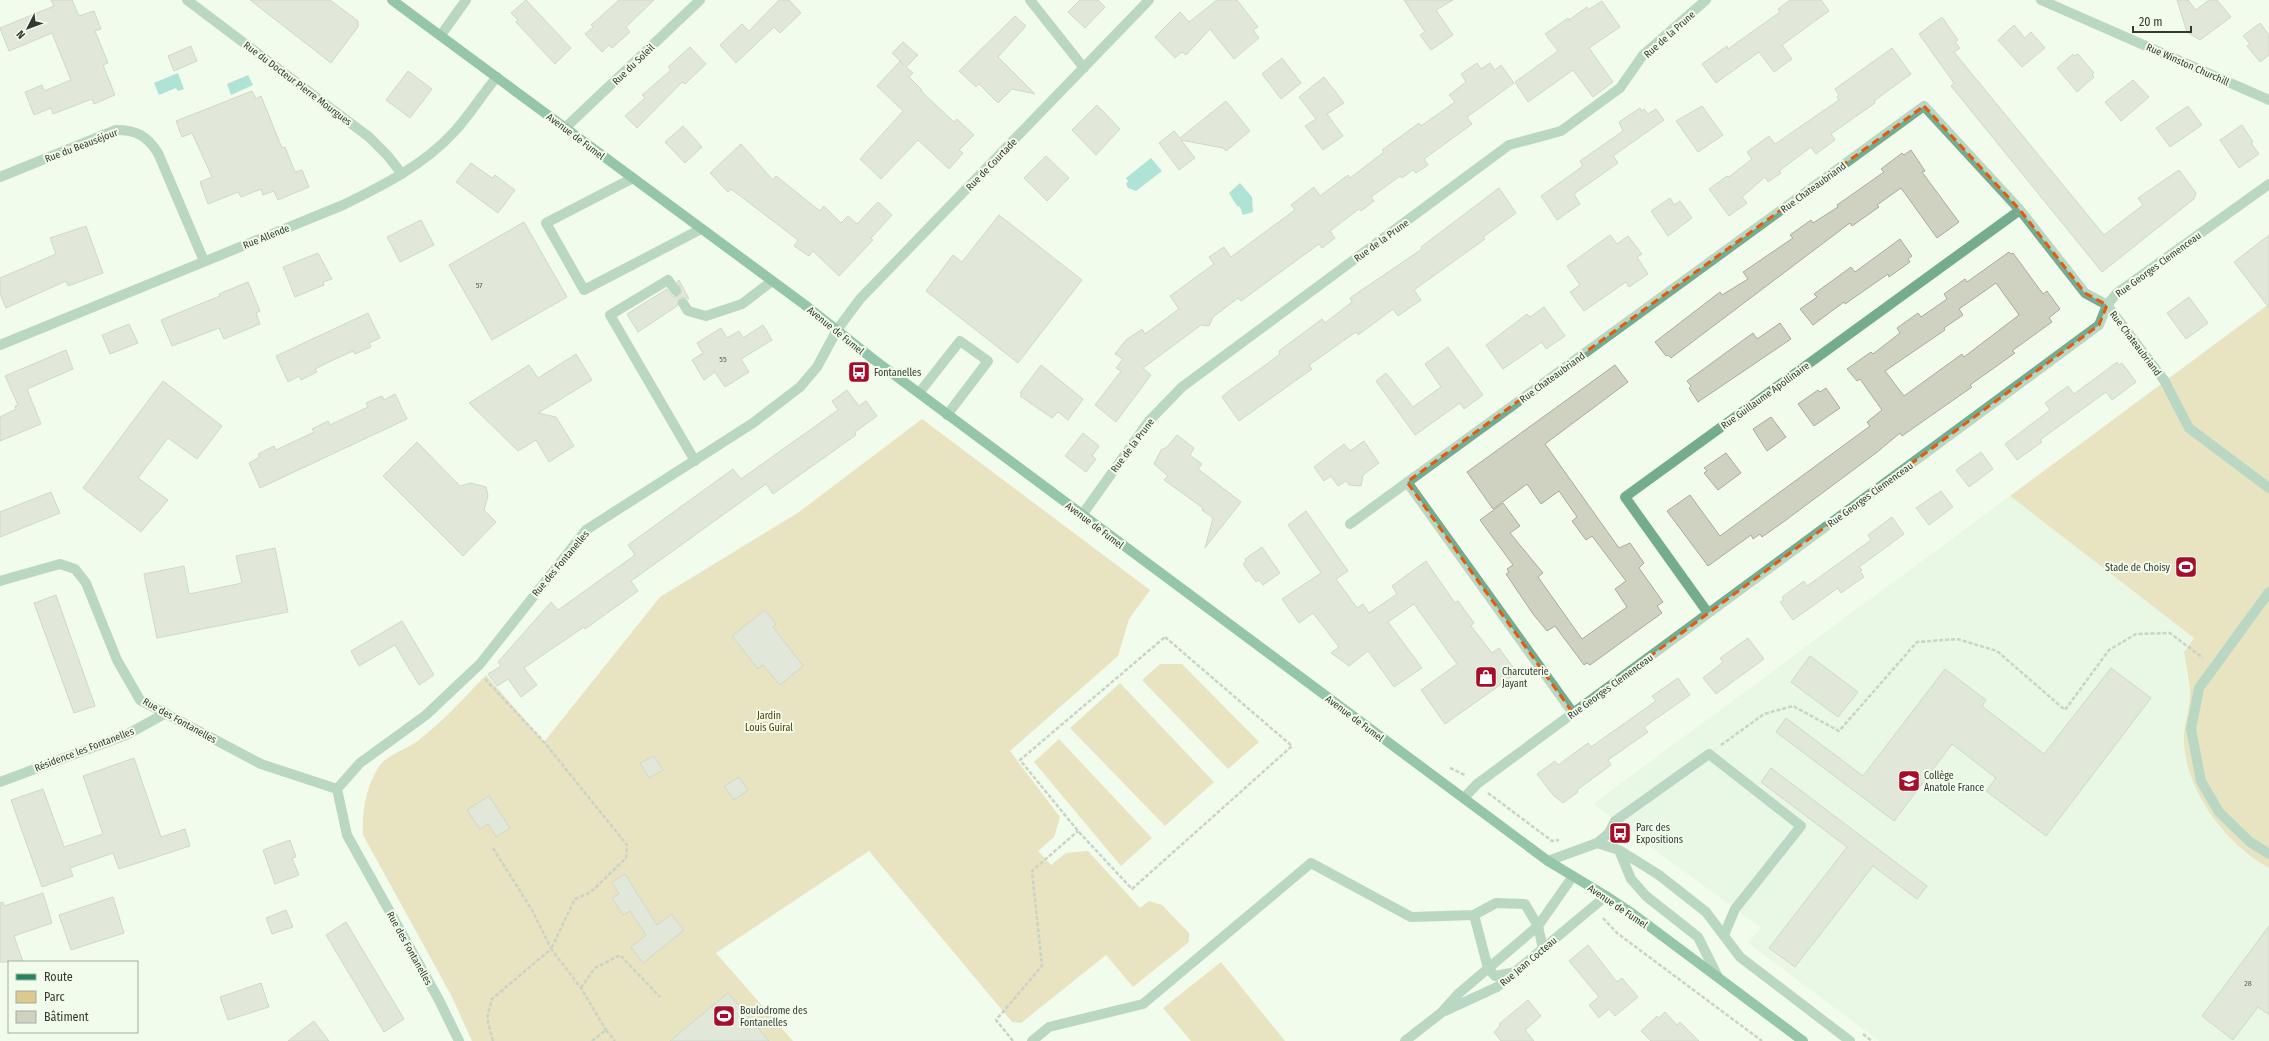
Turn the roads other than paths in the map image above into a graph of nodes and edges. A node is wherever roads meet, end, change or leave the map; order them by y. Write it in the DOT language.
graph roads {
  1 [pos="187,0"];
  2 [pos="466,0"];
  3 [pos="700,0"];
  4 [pos="1030,0"];
  5 [pos="1149,0"];
  6 [pos="1706,0"];
  7 [pos="2041,0"];
  8 [pos="396,1"];
  9 [pos="441,35"];
  10 [pos="1084,68"];
  11 [pos="497,77"];
  12 [pos="2269,100"];
  13 [pos="565,128"];
  14 [pos="402,174"];
  15 [pos="0,177"];
  16 [pos="633,178"];
  17 [pos="2269,184"];
  18 [pos="2020,210"];
  19 [pos="701,229"];
  20 [pos="204,261"];
  21 [pos="772,281"];
  22 [pos="676,291"];
  23 [pos="683,303"];
  24 [pos="2107,305"];
  25 [pos="837,330"];
  26 [pos="0,345"];
  27 [pos="919,393"];
  28 [pos="947,415"];
  29 [pos="695,461"];
  30 [pos="1407,482"];
  31 [pos="2269,488"];
  32 [pos="1082,515"];
  33 [pos="1350,524"];
  34 [pos="0,581"];
  35 [pos="2269,592"];
  36 [pos="1708,613"];
  37 [pos="166,713"];
  38 [pos="1573,713"];
  39 [pos="0,782"];
  40 [pos="337,789"];
  41 [pos="1464,798"];
  42 [pos="1597,843"];
  43 [pos="1619,850"];
  44 [pos="2269,854"];
  45 [pos="1548,862"];
  46 [pos="1573,876"];
  47 [pos="1606,896"];
  48 [pos="1474,915"];
  49 [pos="1538,926"];
  50 [pos="1724,936"];
  51 [pos="1543,949"];
  52 [pos="1488,968"];
  53 [pos="1516,972"];
  54 [pos="1717,975"];
  55 [pos="1441,1013"];
  56 [pos="459,1041"];
  57 [pos="1032,1041"];
  58 [pos="1405,1041"];
  59 [pos="1803,1041"];
  60 [pos="1850,1041"];
  1 -- 14 [label="street, Rue du Docteur Pierre Mourgues"];
  2 -- 9 [label="street"];
  3 -- 13 [label="street, Rue du Soleil"];
  4 -- 10 [label="street"];
  5 -- 10 [label="street, Rue de Courtade"];
  6 -- 32 [label="street, Rue de la Prune"];
  7 -- 12 [label="street, Rue Winston Churchill"];
  8 -- 9 [label="main road, Avenue de Fumel"];
  9 -- 11 [label="main road, Avenue de Fumel"];
  10 -- 25 [label="street, Rue de Courtade"];
  11 -- 13 [label="main road, Avenue de Fumel"];
  11 -- 14 [label="street, Rue Allende"];
  13 -- 16 [label="main road, Avenue de Fumel"];
  14 -- 20 [label="street, Rue Allende"];
  15 -- 20 [label="street, Rue du Beauséjour"];
  16 -- 19 [label="main road, Avenue de Fumel"];
  16 -- 19 [label="street"];
  17 -- 24 [label="street, Rue Georges Clemenceau"];
  18 -- 24 [label="street, Rue Chateaubriand"];
  18 -- 30 [label="street, Rue Chateaubriand"];
  18 -- 36 [label="street, Rue Guillaume Apollinaire"];
  19 -- 21 [label="main road, Avenue de Fumel"];
  20 -- 26 [label="street, Rue Allende"];
  21 -- 23 [label="street"];
  21 -- 25 [label="main road, Avenue de Fumel"];
  22 -- 29 [label="street"];
  24 -- 31 [label="street, Rue Chateaubriand"];
  24 -- 36 [label="street, Rue Georges Clemenceau"];
  25 -- 27 [label="main road, Avenue de Fumel"];
  25 -- 29 [label="street, Rue des Fontanelles"];
  27 -- 28 [label="main road, Avenue de Fumel"];
  27 -- 28 [label="street"];
  28 -- 32 [label="main road, Avenue de Fumel"];
  29 -- 40 [label="street, Rue des Fontanelles"];
  30 -- 33 [label="street, Rue Chateaubriand"];
  30 -- 38 [label="street"];
  32 -- 41 [label="main road, Avenue de Fumel"];
  34 -- 37 [label="street, Rue des Fontanelles"];
  35 -- 44 [label="street"];
  36 -- 38 [label="street, Rue Georges Clemenceau"];
  37 -- 39 [label="street, Résidence les Fontanelles"];
  37 -- 40 [label="street, Rue des Fontanelles"];
  38 -- 41 [label="street, Rue Georges Clemenceau"];
  40 -- 56 [label="street, Rue des Fontanelles"];
  41 -- 45 [label="main road, Avenue de Fumel"];
  42 -- 43 [label="street"];
  42 -- 45 [label="street"];
  42 -- 50 [label="street"];
  43 -- 50 [label="street"];
  43 -- 54 [label="street"];
  45 -- 46 [label="main road, Avenue de Fumel"];
  46 -- 47 [label="main road, Avenue de Fumel"];
  46 -- 49 [label="street, Rue Jean Cocteau"];
  47 -- 51 [label="street, Rue Jean Cocteau"];
  47 -- 54 [label="main road, Avenue de Fumel"];
  48 -- 49 [label="street"];
  48 -- 52 [label="street"];
  48 -- 57 [label="street"];
  49 -- 51 [label="street"];
  49 -- 52 [label="street, Rue Jean Cocteau"];
  50 -- 60 [label="street"];
  51 -- 53 [label="street, Rue Jean Cocteau"];
  52 -- 53 [label="street"];
  52 -- 55 [label="street, Rue Jean Cocteau"];
  53 -- 55 [label="street, Rue Jean Cocteau"];
  54 -- 59 [label="main road, Avenue de Fumel"];
  55 -- 58 [label="street, Rue Jean Cocteau"];
}
